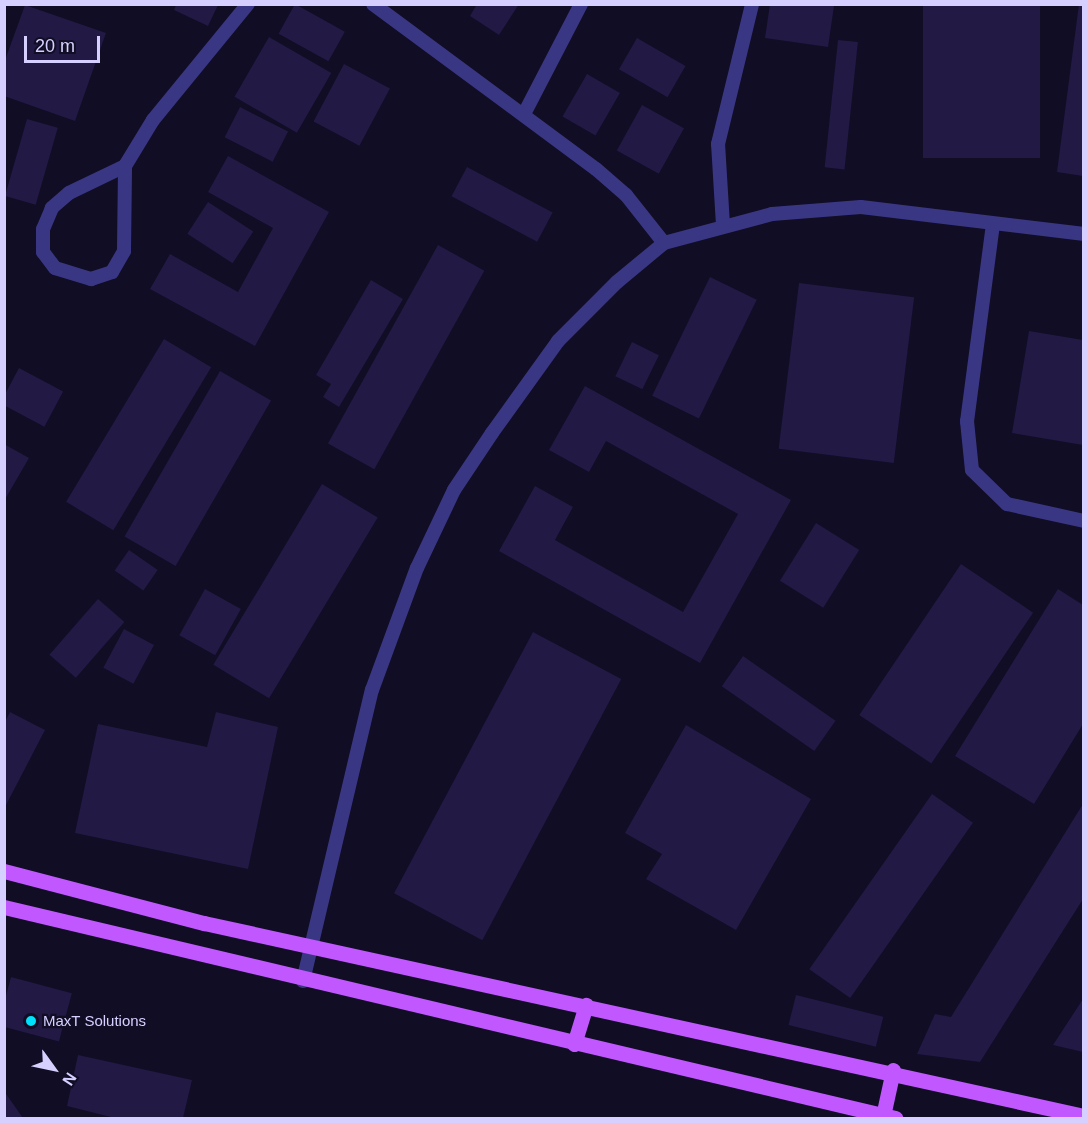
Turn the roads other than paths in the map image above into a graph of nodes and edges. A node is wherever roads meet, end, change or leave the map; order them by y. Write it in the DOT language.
graph roads {
  1 [pos="248,4"];
  2 [pos="373,4"];
  3 [pos="581,4"];
  4 [pos="752,4"];
  5 [pos="524,114"];
  6 [pos="125,166"];
  7 [pos="993,224"];
  8 [pos="723,225"];
  9 [pos="1083,234"];
  10 [pos="664,243"];
  11 [pos="1083,521"];
  12 [pos="4,871"];
  13 [pos="4,907"];
  14 [pos="309,945"];
  15 [pos="303,981"];
  16 [pos="586,1005"];
  17 [pos="574,1044"];
  18 [pos="893,1070"];
  19 [pos="1083,1116"];
  20 [pos="887,1118"];
  1 -- 6 [label="lane"];
  2 -- 5 [label="lane"];
  3 -- 5 [label="lane"];
  4 -- 8 [label="lane"];
  5 -- 10 [label="lane"];
  6 -- 6 [label="lane"];
  7 -- 8 [label="lane"];
  7 -- 9 [label="lane"];
  7 -- 11 [label="lane"];
  8 -- 10 [label="lane"];
  10 -- 14 [label="lane"];
  12 -- 14 [label="main road"];
  13 -- 15 [label="main road"];
  14 -- 15 [label="lane"];
  14 -- 16 [label="main road"];
  15 -- 17 [label="main road"];
  16 -- 17 [label="main road"];
  16 -- 18 [label="main road"];
  17 -- 20 [label="main road"];
  18 -- 19 [label="main road"];
  18 -- 20 [label="main road"];
}
